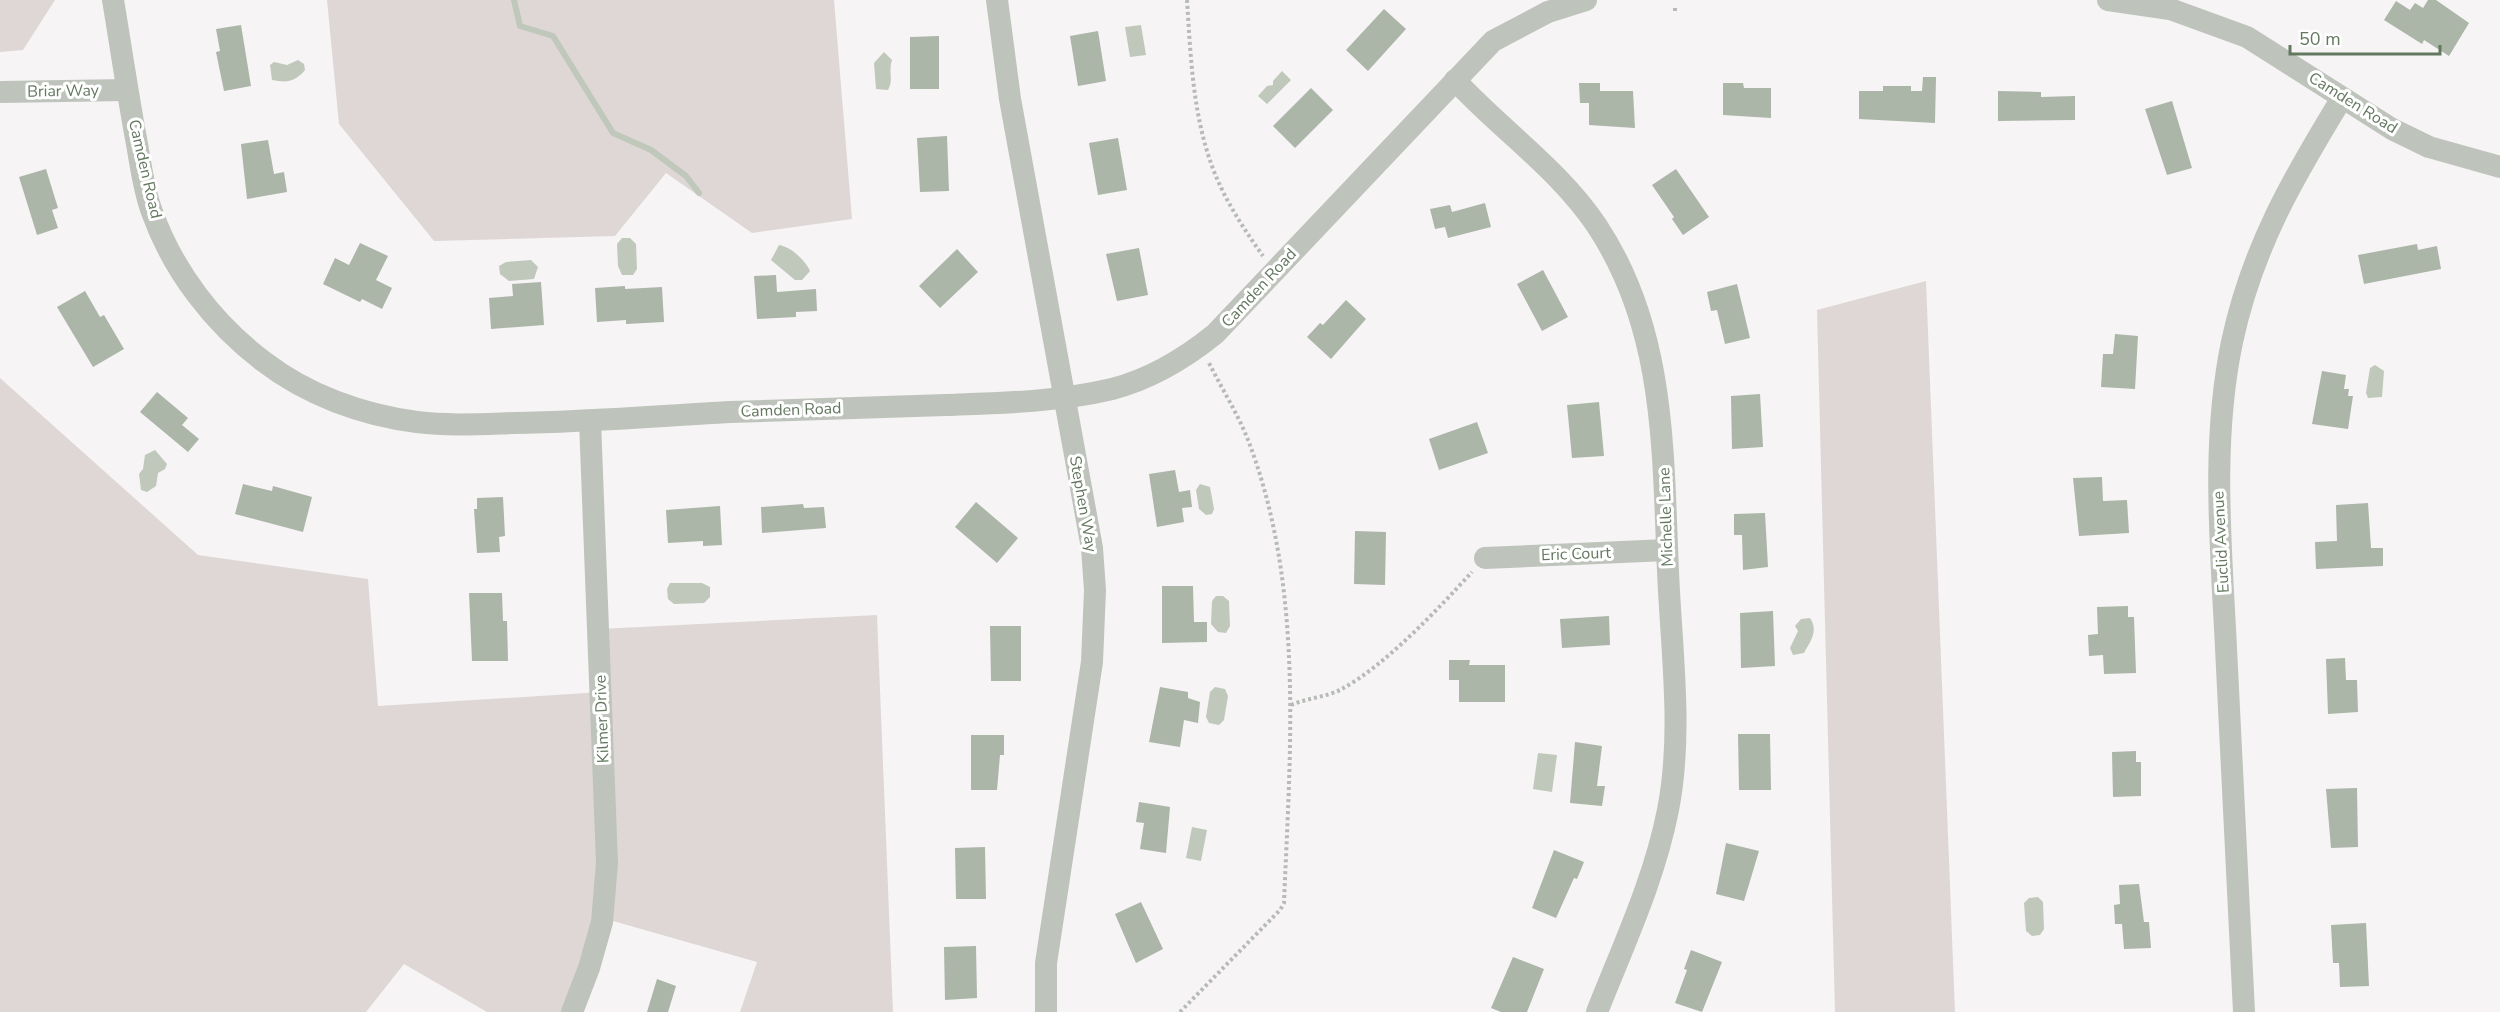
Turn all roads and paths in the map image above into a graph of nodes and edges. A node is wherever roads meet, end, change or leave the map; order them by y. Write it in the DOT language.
graph roads {
  1 [pos="113,0"];
  2 [pos="997,0"];
  3 [pos="1187,0"];
  4 [pos="1586,0"];
  5 [pos="2108,0"];
  6 [pos="1675,8"];
  7 [pos="1675,14"];
  8 [pos="1455,80"];
  9 [pos="127,90"];
  10 [pos="0,92"];
  11 [pos="2342,98"];
  12 [pos="2500,167"];
  13 [pos="1274,271"];
  14 [pos="1200,346"];
  15 [pos="1065,397"];
  16 [pos="590,422"];
  17 [pos="1667,550"];
  18 [pos="1485,558"];
  19 [pos="1292,705"];
  20 [pos="572,1012"];
  21 [pos="1046,1012"];
  22 [pos="1180,1012"];
  23 [pos="1597,1012"];
  24 [pos="2244,1012"];
  1 -- 9 [label="street, Camden Road"];
  2 -- 15 [label="street, Stephen Way"];
  3 -- 13 [label="path"];
  4 -- 8 [label="street, Camden Road"];
  5 -- 11 [label="street, Camden Road"];
  6 -- 7 [label="path"];
  8 -- 13 [label="street, Camden Road"];
  8 -- 17 [label="street, Michelle Lane"];
  9 -- 10 [label="street, Briar Way"];
  9 -- 16 [label="street, Camden Road"];
  11 -- 12 [label="street, Camden Road"];
  11 -- 24 [label="street, Euclid Avenue"];
  13 -- 14 [label="street, Camden Road"];
  14 -- 15 [label="street, Camden Road"];
  14 -- 19 [label="path"];
  15 -- 16 [label="street, Camden Road"];
  15 -- 21 [label="street, Stephen Way"];
  16 -- 20 [label="street, Kilmer Drive"];
  17 -- 18 [label="street, Eric Court"];
  17 -- 23 [label="street, Michelle Lane"];
  18 -- 19 [label="path"];
  19 -- 22 [label="path"];
}
